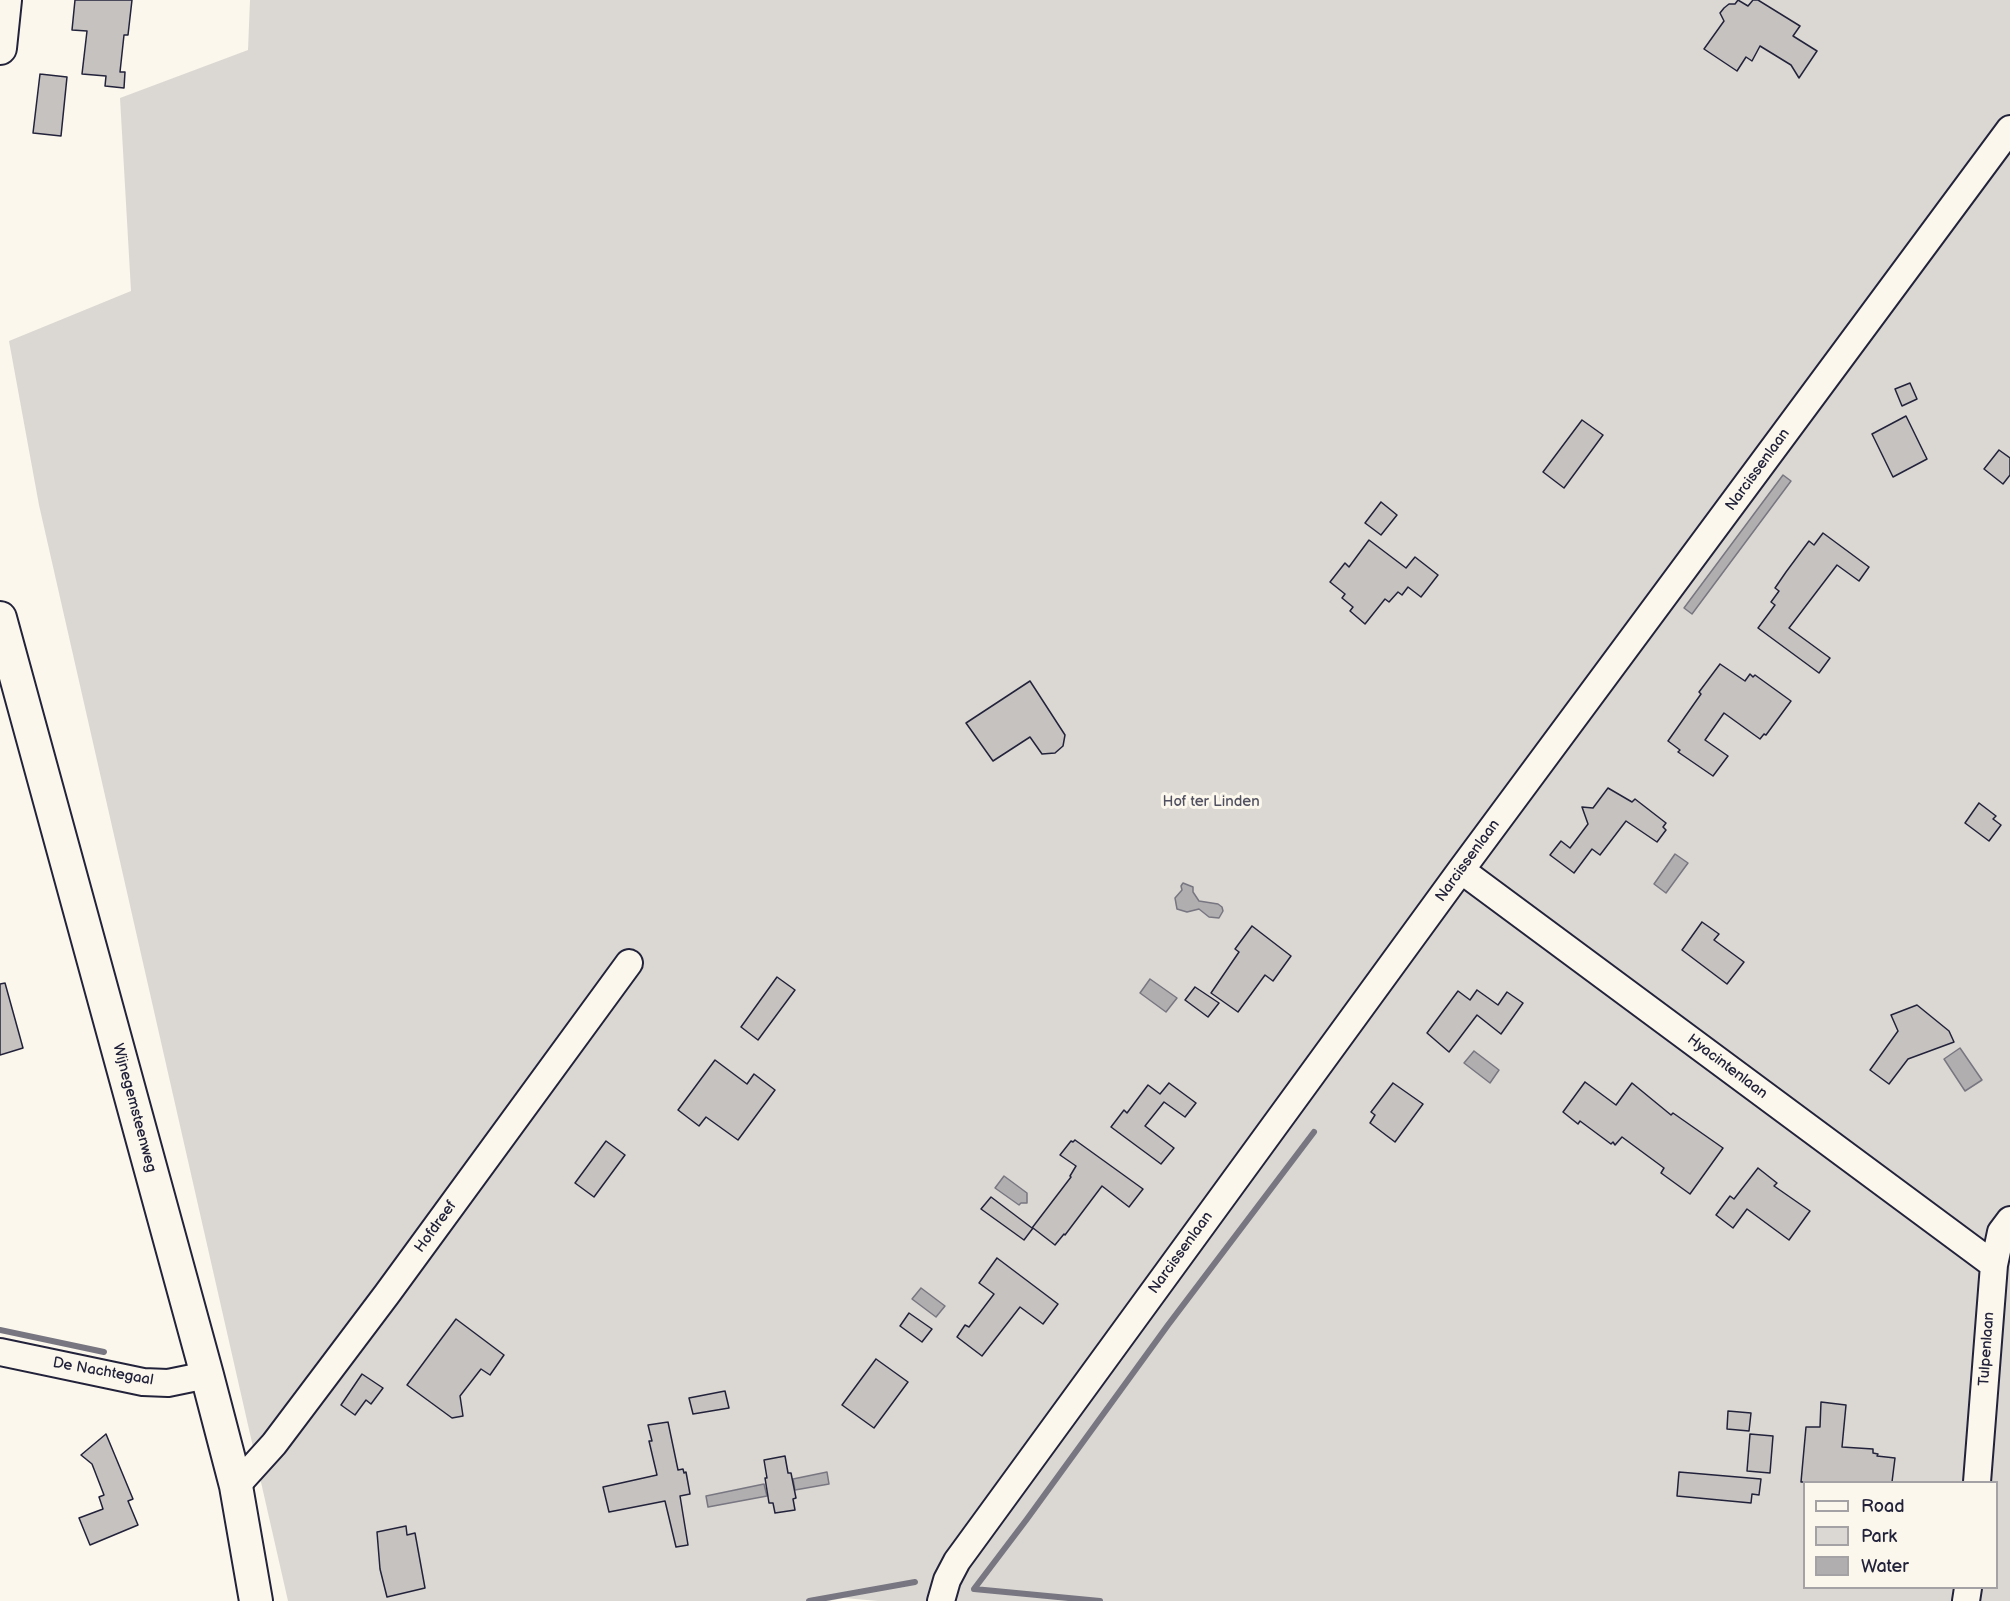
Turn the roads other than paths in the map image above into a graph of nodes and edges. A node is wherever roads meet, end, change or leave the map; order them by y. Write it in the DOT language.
graph roads {
  1 [pos="5,0"];
  2 [pos="0,48"];
  3 [pos="2010,129"];
  4 [pos="0,618"];
  5 [pos="1461,870"];
  6 [pos="629,963"];
  7 [pos="2010,1220"];
  8 [pos="1994,1265"];
  9 [pos="0,1352"];
  10 [pos="207,1375"];
  11 [pos="1977,1481"];
  12 [pos="236,1486"];
  13 [pos="256,1601"];
  14 [pos="941,1601"];
  1 -- 2 [label="street"];
  3 -- 5 [label="street, Narcissenlaan"];
  4 -- 10 [label="street, Wijnegemsteenweg"];
  5 -- 8 [label="street, Hyacintenlaan"];
  5 -- 14 [label="street, Narcissenlaan"];
  6 -- 12 [label="street, Hofdreef"];
  7 -- 8 [label="street, Tulpenlaan"];
  8 -- 11 [label="street, Tulpenlaan"];
  9 -- 10 [label="street, De Nachtegaal"];
  10 -- 12 [label="street, Wijnegemsteenweg"];
  12 -- 13 [label="street, Wijnegemsteenweg"];
}
